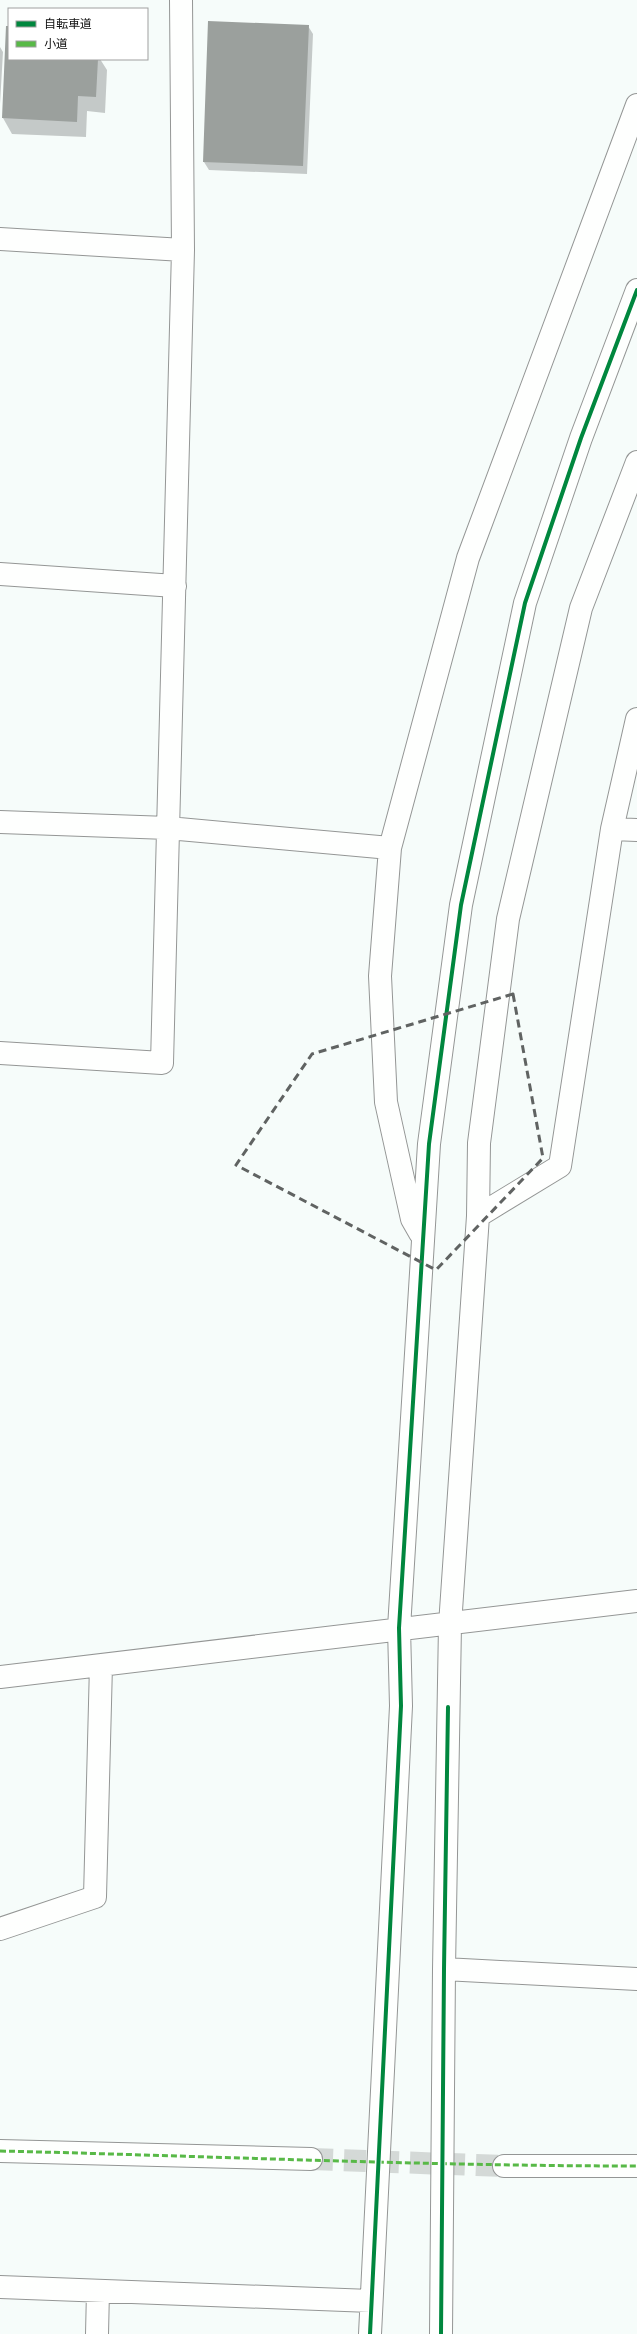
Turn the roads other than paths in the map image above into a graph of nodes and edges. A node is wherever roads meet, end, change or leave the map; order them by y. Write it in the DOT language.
graph roads {
  1 [pos="180,0"];
  2 [pos="637,105"];
  3 [pos="0,239"];
  4 [pos="183,250"];
  5 [pos="637,290"];
  6 [pos="637,462"];
  7 [pos="0,574"];
  8 [pos="175,586"];
  9 [pos="637,719"];
  10 [pos="0,822"];
  11 [pos="168,828"];
  12 [pos="612,829"];
  13 [pos="637,830"];
  14 [pos="390,848"];
  15 [pos="0,1053"];
  16 [pos="478,1216"];
  17 [pos="422,1237"];
  18 [pos="637,1601"];
  19 [pos="450,1625"];
  20 [pos="399,1628"];
  21 [pos="101,1665"];
  22 [pos="0,1678"];
  23 [pos="0,1929"];
  24 [pos="444,1969"];
  25 [pos="637,1978"];
  26 [pos="0,2151"];
  27 [pos="311,2159"];
  28 [pos="504,2166"];
  29 [pos="637,2166"];
  30 [pos="0,2288"];
  31 [pos="98,2291"];
  32 [pos="371,2301"];
  33 [pos="97,2334"];
  34 [pos="370,2334"];
  35 [pos="441,2334"];
  1 -- 4 [label="street"];
  2 -- 14 [label="street"];
  3 -- 4 [label="street"];
  4 -- 8 [label="street"];
  5 -- 17 [label="street"];
  6 -- 16 [label="street"];
  7 -- 8 [label="street"];
  8 -- 11 [label="street"];
  9 -- 12 [label="street"];
  10 -- 11 [label="street"];
  11 -- 14 [label="street"];
  11 -- 15 [label="street"];
  12 -- 13 [label="street"];
  12 -- 16 [label="street"];
  14 -- 17 [label="street"];
  16 -- 19 [label="street"];
  17 -- 20 [label="street"];
  18 -- 19 [label="street"];
  19 -- 20 [label="street"];
  19 -- 24 [label="street"];
  20 -- 21 [label="street"];
  20 -- 32 [label="street"];
  21 -- 22 [label="street"];
  21 -- 23 [label="street"];
  24 -- 25 [label="street"];
  24 -- 35 [label="street"];
  26 -- 27 [label="street"];
  28 -- 29 [label="street"];
  30 -- 31 [label="street"];
  31 -- 32 [label="street"];
  31 -- 33 [label="street"];
  32 -- 34 [label="street"];
}
